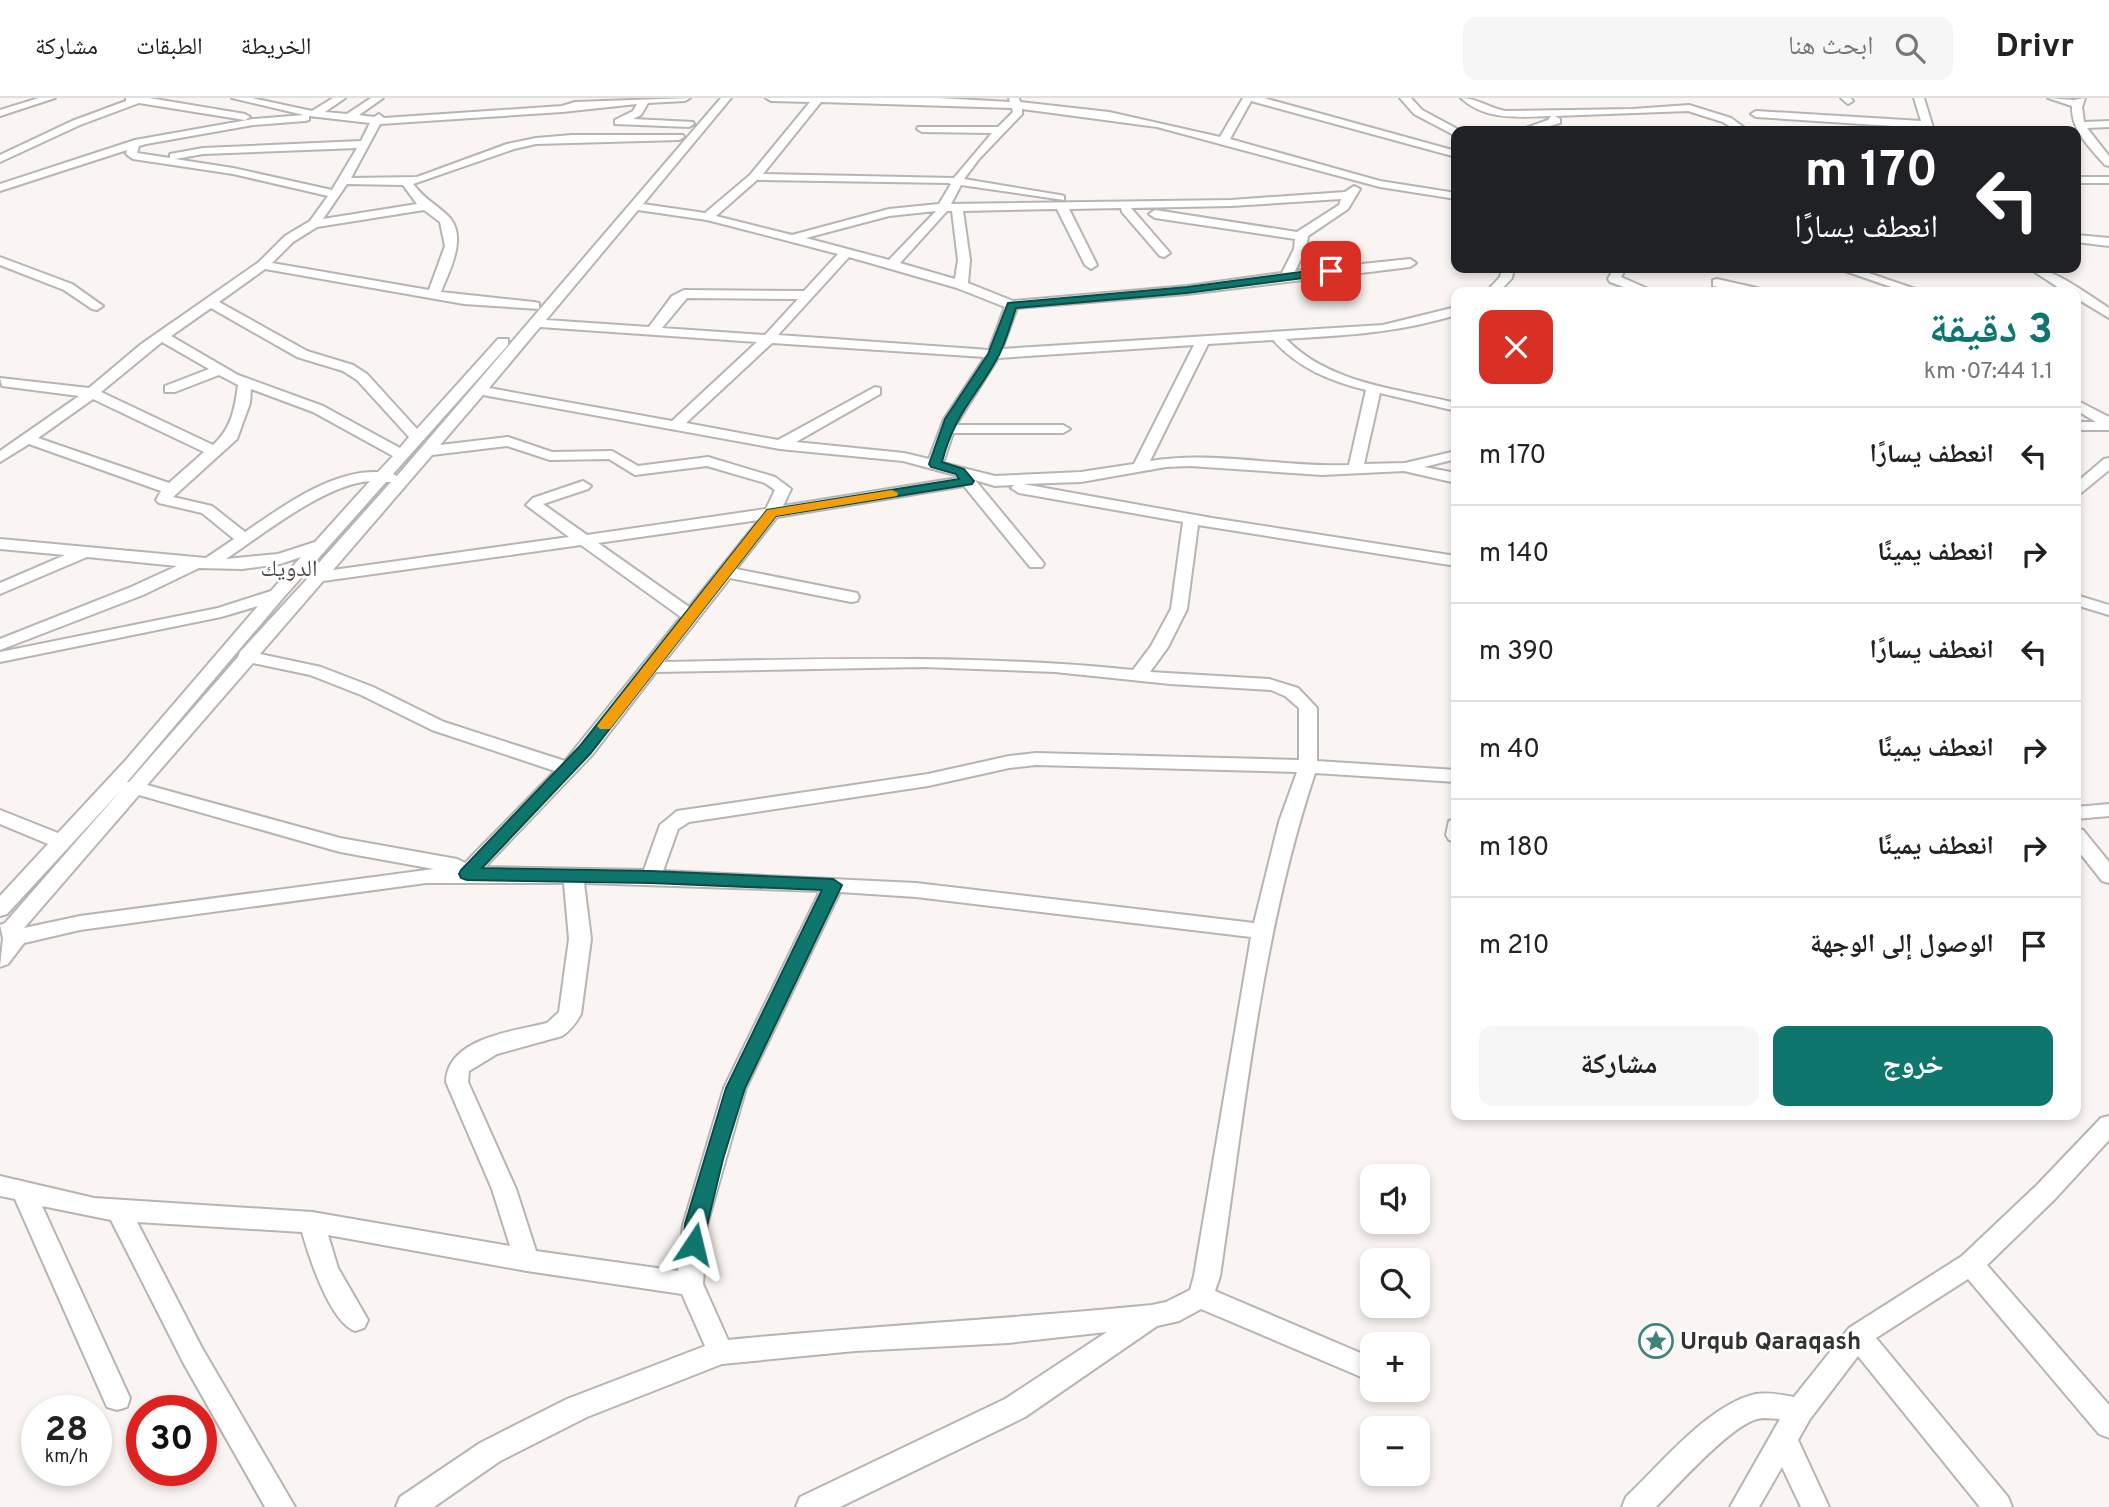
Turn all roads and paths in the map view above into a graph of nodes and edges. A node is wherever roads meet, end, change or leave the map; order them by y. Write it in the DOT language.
graph roads {
  1 [pos="50,98"];
  2 [pos="237,98"];
  3 [pos="340,98"];
  4 [pos="378,98"];
  5 [pos="514,98"];
  6 [pos="685,98"];
  7 [pos="726,98"];
  8 [pos="771,98"];
  9 [pos="1250,98"];
  10 [pos="1310,98"];
  11 [pos="1405,98"];
  12 [pos="1465,98"];
  13 [pos="1919,98"];
  14 [pos="2053,98"];
  15 [pos="135,99"];
  16 [pos="818,99"];
  17 [pos="1076,99"];
  18 [pos="262,100"];
  19 [pos="645,100"];
  20 [pos="708,100"];
  21 [pos="1765,101"];
  22 [pos="2078,101"];
  23 [pos="1015,102"];
  24 [pos="1582,103"];
  25 [pos="1032,107"];
  26 [pos="1292,108"];
  27 [pos="1059,110"];
  28 [pos="498,112"];
  29 [pos="1594,112"];
  30 [pos="0,113"];
  31 [pos="314,114"];
  32 [pos="1542,114"];
  33 [pos="1756,114"];
  34 [pos="1111,116"];
  35 [pos="333,117"];
  36 [pos="353,118"];
  37 [pos="377,119"];
  38 [pos="1727,120"];
  39 [pos="267,121"];
  40 [pos="2109,124"];
  41 [pos="2080,125"];
  42 [pos="1539,126"];
  43 [pos="1736,126"];
  44 [pos="1903,126"];
  45 [pos="1927,126"];
  46 [pos="2081,126"];
  47 [pos="922,128"];
  48 [pos="1451,129"];
  49 [pos="1003,130"];
  50 [pos="684,131"];
  51 [pos="1223,141"];
  52 [pos="2109,142"];
  53 [pos="135,143"];
  54 [pos="364,144"];
  55 [pos="2081,145"];
  56 [pos="2094,145"];
  57 [pos="1451,153"];
  58 [pos="0,159"];
  59 [pos="163,160"];
  60 [pos="2109,163"];
  61 [pos="754,177"];
  62 [pos="958,180"];
  63 [pos="2081,180"];
  64 [pos="2109,180"];
  65 [pos="344,181"];
  66 [pos="406,182"];
  67 [pos="0,188"];
  68 [pos="1353,190"];
  69 [pos="334,194"];
  70 [pos="1451,195"];
  71 [pos="1451,201"];
  72 [pos="1104,205"];
  73 [pos="427,206"];
  74 [pos="638,206"];
  75 [pos="950,207"];
  76 [pos="1062,207"];
  77 [pos="1126,210"];
  78 [pos="708,217"];
  79 [pos="617,220"];
  80 [pos="314,224"];
  81 [pos="2081,233"];
  82 [pos="1300,236"];
  83 [pos="2109,236"];
  84 [pos="790,239"];
  85 [pos="2081,239"];
  86 [pos="2109,242"];
  87 [pos="846,253"];
  88 [pos="1164,253"];
  89 [pos="0,261"];
  90 [pos="1410,263"];
  91 [pos="892,264"];
  92 [pos="263,265"];
  93 [pos="1091,265"];
  94 [pos="1507,273"];
  95 [pos="1617,273"];
  96 [pos="1858,273"];
  97 [pos="2043,273"];
  98 [pos="1287,276"];
  99 [pos="961,285"];
  100 [pos="1497,287"];
  101 [pos="1636,287"];
  102 [pos="1901,287"];
  103 [pos="2065,287"];
  104 [pos="434,295"];
  105 [pos="808,295"];
  106 [pos="2081,297"];
  107 [pos="212,303"];
  108 [pos="1012,305"];
  109 [pos="97,306"];
  110 [pos="534,306"];
  111 [pos="1451,312"];
  112 [pos="2109,314"];
  113 [pos="536,323"];
  114 [pos="653,330"];
  115 [pos="162,336"];
  116 [pos="1276,337"];
  117 [pos="768,339"];
  118 [pos="1202,342"];
  119 [pos="994,354"];
  120 [pos="220,370"];
  121 [pos="1,382"];
  122 [pos="245,383"];
  123 [pos="1374,387"];
  124 [pos="170,389"];
  125 [pos="480,390"];
  126 [pos="875,391"];
  127 [pos="92,393"];
  128 [pos="0,397"];
  129 [pos="1451,405"];
  130 [pos="2081,407"];
  131 [pos="675,425"];
  132 [pos="2109,425"];
  133 [pos="2081,426"];
  134 [pos="946,429"];
  135 [pos="1063,429"];
  136 [pos="28,439"];
  137 [pos="423,444"];
  138 [pos="780,445"];
  139 [pos="215,452"];
  140 [pos="403,455"];
  141 [pos="1451,456"];
  142 [pos="0,458"];
  143 [pos="2109,462"];
  144 [pos="936,464"];
  145 [pos="1404,467"];
  146 [pos="1139,468"];
  147 [pos="1355,470"];
  148 [pos="964,476"];
  149 [pos="383,477"];
  150 [pos="1451,477"];
  151 [pos="403,478"];
  152 [pos="995,481"];
  153 [pos="583,486"];
  154 [pos="2081,486"];
  155 [pos="172,489"];
  156 [pos="772,513"];
  157 [pos="1191,519"];
  158 [pos="245,540"];
  159 [pos="580,540"];
  160 [pos="0,544"];
  161 [pos="324,545"];
  162 [pos="81,554"];
  163 [pos="1451,560"];
  164 [pos="201,563"];
  165 [pos="242,564"];
  166 [pos="1037,564"];
  167 [pos="726,572"];
  168 [pos="315,577"];
  169 [pos="0,589"];
  170 [pos="280,590"];
  171 [pos="851,597"];
  172 [pos="2081,602"];
  173 [pos="2109,610"];
  174 [pos="201,616"];
  175 [pos="692,617"];
  176 [pos="0,645"];
  177 [pos="242,648"];
  178 [pos="0,657"];
  179 [pos="652,667"];
  180 [pos="220,674"];
  181 [pos="1138,676"];
  182 [pos="1308,766"];
  183 [pos="569,769"];
  184 [pos="1451,776"];
  185 [pos="132,788"];
  186 [pos="2109,810"];
  187 [pos="2081,813"];
  188 [pos="0,816"];
  189 [pos="2081,841"];
  190 [pos="60,842"];
  191 [pos="470,871"];
  192 [pos="573,876"];
  193 [pos="2109,876"];
  194 [pos="651,877"];
  195 [pos="833,885"];
  196 [pos="0,909"];
  197 [pos="1262,931"];
  198 [pos="8,933"];
  199 [pos="0,959"];
  200 [pos="2109,1125"];
  201 [pos="11,1188"];
  202 [pos="119,1211"];
  203 [pos="313,1222"];
  204 [pos="527,1260"];
  205 [pos="1971,1264"];
  206 [pos="690,1284"];
  207 [pos="1200,1297"];
  208 [pos="1152,1316"];
  209 [pos="355,1320"];
  210 [pos="1858,1336"];
  211 [pos="721,1352"];
  212 [pos="1360,1365"];
  213 [pos="117,1398"];
  214 [pos="1800,1410"];
  215 [pos="2109,1425"];
  216 [pos="1783,1438"];
  217 [pos="281,1507"];
  218 [pos="410,1507"];
  219 [pos="810,1507"];
  220 [pos="1636,1507"];
  221 [pos="1744,1507"];
  222 [pos="1815,1507"];
  223 [pos="1998,1507"];
  1 -- 30 [label="street"];
  2 -- 18 [label="street"];
  3 -- 31 [label="street"];
  4 -- 36 [label="street"];
  5 -- 28 [label="street"];
  6 -- 19 [label="street"];
  7 -- 74 [label="street"];
  8 -- 16 [label="street"];
  9 -- 26 [label="street"];
  9 -- 51 [label="street"];
  10 -- 26 [label="street"];
  11 -- 48 [label="street"];
  12 -- 32 [label="street"];
  13 -- 45 [label="street"];
  14 -- 22 [label="street"];
  15 -- 39 [label="street"];
  15 -- 58 [label="street"];
  16 -- 23 [label="street"];
  16 -- 61 [label="street"];
  17 -- 25 [label="street"];
  17 -- 27 [label="street"];
  17 -- 34 [label="street"];
  18 -- 31 [label="street"];
  19 -- 28 [label="street"];
  19 -- 50 [label="street"];
  20 -- 50 [label="street"];
  21 -- 33 [label="street"];
  22 -- 41 [label="street"];
  23 -- 25 [label="street"];
  23 -- 49 [label="street"];
  24 -- 29 [label="street"];
  25 -- 27 [label="street"];
  26 -- 57 [label="street"];
  27 -- 34 [label="street"];
  27 -- 68 [label="street"];
  28 -- 37 [label="street"];
  29 -- 32 [label="street"];
  29 -- 38 [label="street"];
  31 -- 35 [label="street"];
  32 -- 42 [label="street"];
  33 -- 38 [label="street"];
  33 -- 44 [label="street"];
  34 -- 51 [label="street"];
  35 -- 36 [label="street"];
  35 -- 39 [label="street"];
  36 -- 37 [label="street"];
  37 -- 54 [label="street"];
  38 -- 43 [label="street"];
  39 -- 53 [label="street"];
  40 -- 41 [label="street"];
  46 -- 56 [label="street"];
  47 -- 49 [label="street"];
  49 -- 62 [label="street"];
  50 -- 66 [label="street"];
  50 -- 79 [label="street"];
  51 -- 70 [label="street"];
  52 -- 56 [label="street"];
  53 -- 59 [label="street"];
  53 -- 67 [label="street"];
  54 -- 59 [label="street"];
  54 -- 65 [label="street"];
  55 -- 56 [label="street"];
  56 -- 60 [label="street"];
  59 -- 69 [label="street"];
  61 -- 62 [label="street"];
  61 -- 78 [label="street"];
  62 -- 72 [label="street"];
  62 -- 75 [label="street"];
  63 -- 64 [label="street"];
  65 -- 66 [label="street"];
  65 -- 69 [label="street"];
  66 -- 73 [label="street"];
  68 -- 71 [label="street"];
  68 -- 72 [label="street"];
  68 -- 82 [label="street"];
  69 -- 80 [label="street"];
  72 -- 76 [label="street"];
  72 -- 77 [label="street"];
  73 -- 80 [label="street"];
  73 -- 104 [label="street"];
  74 -- 78 [label="street"];
  74 -- 79 [label="street"];
  75 -- 76 [label="street"];
  75 -- 84 [label="street"];
  75 -- 91 [label="street"];
  75 -- 99 [label="street"];
  76 -- 93 [label="street"];
  77 -- 82 [label="street"];
  77 -- 88 [label="street"];
  78 -- 84 [label="street"];
  79 -- 110 [label="street"];
  79 -- 113 [label="street"];
  80 -- 92 [label="street"];
  81 -- 83 [label="street"];
  82 -- 98 [label="street"];
  84 -- 87 [label="street"];
  85 -- 86 [label="street"];
  87 -- 91 [label="street"];
  87 -- 105 [label="street"];
  89 -- 109 [label="street"];
  90 -- 98 [label="street"];
  91 -- 99 [label="street"];
  92 -- 104 [label="street"];
  92 -- 107 [label="street"];
  94 -- 100 [label="street"];
  95 -- 101 [label="street"];
  96 -- 102 [label="street"];
  97 -- 103 [label="street"];
  98 -- 108 [label="street"];
  99 -- 108 [label="street"];
  104 -- 110 [label="street"];
  105 -- 114 [label="street"];
  105 -- 117 [label="street"];
  106 -- 112 [label="street"];
  107 -- 115 [label="street"];
  107 -- 137 [label="street"];
  108 -- 119 [label="street"];
  110 -- 137 [label="street"];
  111 -- 116 [label="street"];
  113 -- 114 [label="street"];
  113 -- 125 [label="street"];
  114 -- 117 [label="street"];
  115 -- 120 [label="street"];
  115 -- 127 [label="street"];
  116 -- 118 [label="street"];
  116 -- 123 [label="street"];
  117 -- 119 [label="street"];
  117 -- 131 [label="street"];
  118 -- 119 [label="street"];
  118 -- 146 [label="street"];
  119 -- 134 [label="street"];
  120 -- 122 [label="street"];
  120 -- 124 [label="street"];
  121 -- 127 [label="street"];
  121 -- 128 [label="street"];
  122 -- 139 [label="street"];
  122 -- 140 [label="street"];
  123 -- 129 [label="street"];
  123 -- 147 [label="street"];
  125 -- 131 [label="street"];
  125 -- 137 [label="street"];
  126 -- 138 [label="street"];
  127 -- 136 [label="street"];
  127 -- 139 [label="street"];
  130 -- 132 [label="street"];
  131 -- 138 [label="street"];
  132 -- 133 [label="street"];
  134 -- 135 [label="street"];
  134 -- 144 [label="street"];
  136 -- 142 [label="street"];
  136 -- 155 [label="street"];
  137 -- 140 [label="street"];
  137 -- 151 [label="street"];
  137 -- 156 [label="street"];
  138 -- 144 [label="street"];
  139 -- 155 [label="street"];
  140 -- 149 [label="street"];
  141 -- 145 [label="street"];
  143 -- 154 [label="street"];
  144 -- 148 [label="street"];
  145 -- 147 [label="street"];
  145 -- 150 [label="street"];
  146 -- 147 [label="street"];
  146 -- 152 [label="street"];
  148 -- 152 [label="street"];
  148 -- 156 [label="street"];
  148 -- 166 [label="street"];
  149 -- 151 [label="street"];
  149 -- 158 [label="street"];
  149 -- 161 [label="street"];
  151 -- 168 [label="street"];
  152 -- 157 [label="street"];
  153 -- 159 [label="street"];
  155 -- 158 [label="street"];
  156 -- 159 [label="street"];
  156 -- 167 [label="street"];
  157 -- 163 [label="street"];
  157 -- 181 [label="street"];
  158 -- 164 [label="street"];
  159 -- 168 [label="street"];
  159 -- 175 [label="street"];
  160 -- 162 [label="street"];
  161 -- 165 [label="street"];
  161 -- 170 [label="street"];
  162 -- 164 [label="street"];
  162 -- 169 [label="street"];
  164 -- 165 [label="street"];
  164 -- 176 [label="street"];
  165 -- 170 [label="street"];
  167 -- 171 [label="street"];
  167 -- 175 [label="street"];
  168 -- 177 [label="street"];
  170 -- 174 [label="street"];
  170 -- 177 [label="street"];
  172 -- 173 [label="street"];
  174 -- 177 [label="street"];
  174 -- 178 [label="street"];
  175 -- 179 [label="street"];
  177 -- 180 [label="street"];
  177 -- 183 [label="street"];
  179 -- 181 [label="street"];
  179 -- 183 [label="street"];
  180 -- 185 [label="street"];
  180 -- 190 [label="street"];
  181 -- 182 [label="street"];
  182 -- 184 [label="street"];
  182 -- 194 [label="street"];
  182 -- 197 [label="street"];
  183 -- 191 [label="street"];
  185 -- 191 [label="street"];
  185 -- 198 [label="street"];
  186 -- 187 [label="street"];
  188 -- 190 [label="street"];
  189 -- 193 [label="street"];
  190 -- 196 [label="street"];
  191 -- 192 [label="street"];
  191 -- 198 [label="street"];
  192 -- 194 [label="street"];
  192 -- 204 [label="street"];
  194 -- 195 [label="street"];
  195 -- 197 [label="street"];
  195 -- 206 [label="street"];
  197 -- 207 [label="street"];
  198 -- 199 [label="street"];
  200 -- 205 [label="street"];
  201 -- 202 [label="street"];
  201 -- 213 [label="street"];
  202 -- 203 [label="street"];
  202 -- 217 [label="street"];
  203 -- 204 [label="street"];
  203 -- 209 [label="street"];
  204 -- 206 [label="street"];
  205 -- 210 [label="street"];
  205 -- 215 [label="street"];
  206 -- 211 [label="street"];
  207 -- 208 [label="street"];
  207 -- 212 [label="street"];
  208 -- 211 [label="street"];
  208 -- 219 [label="street"];
  210 -- 214 [label="street"];
  210 -- 223 [label="street"];
  211 -- 218 [label="street"];
  214 -- 216 [label="street"];
  214 -- 220 [label="street"];
  216 -- 221 [label="street"];
  216 -- 222 [label="street"];
}
